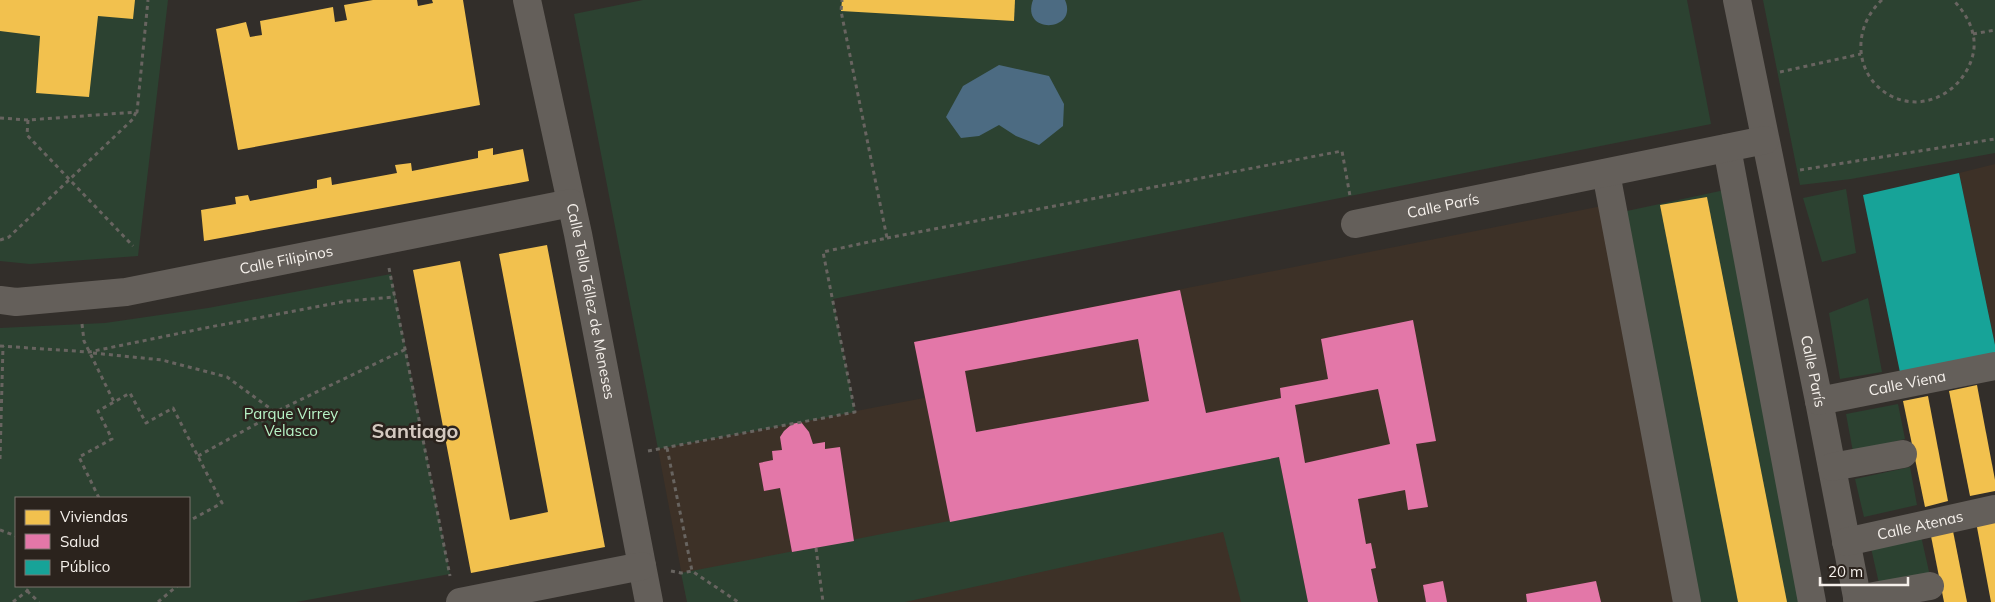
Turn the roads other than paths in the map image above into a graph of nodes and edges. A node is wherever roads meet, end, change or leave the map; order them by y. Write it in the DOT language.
graph roads {
  1 [pos="527,0"];
  2 [pos="1737,0"];
  3 [pos="1765,140"];
  4 [pos="1727,148"];
  5 [pos="1606,173"];
  6 [pos="570,203"];
  7 [pos="1355,224"];
  8 [pos="0,300"];
  9 [pos="1995,366"];
  10 [pos="1819,401"];
  11 [pos="1903,454"];
  12 [pos="1832,467"];
  13 [pos="1995,509"];
  14 [pos="1846,542"];
  15 [pos="642,566"];
  16 [pos="1930,586"];
  17 [pos="456,592"];
  18 [pos="1857,601"];
  19 [pos="649,602"];
  20 [pos="1687,602"];
  21 [pos="1812,602"];
  1 -- 6 [label="street, Calle Tello Téllez de Meneses"];
  2 -- 3 [label="street, Calle París"];
  3 -- 4 [label="street, Calle París"];
  3 -- 10 [label="street, Calle París"];
  4 -- 5 [label="street, Calle París"];
  4 -- 21 [label="street"];
  5 -- 7 [label="street, Calle París"];
  5 -- 20 [label="street"];
  6 -- 8 [label="street, Calle Filipinos"];
  6 -- 15 [label="street, Calle Tello Téllez de Meneses"];
  9 -- 10 [label="street, Calle Viena"];
  10 -- 12 [label="street, Calle París"];
  11 -- 12 [label="street"];
  12 -- 14 [label="street, Calle París"];
  13 -- 14 [label="street, Calle Atenas"];
  14 -- 18 [label="street, Calle París"];
  15 -- 17 [label="street"];
  15 -- 19 [label="street, Calle Tello Téllez de Meneses"];
  16 -- 18 [label="street"];
}
